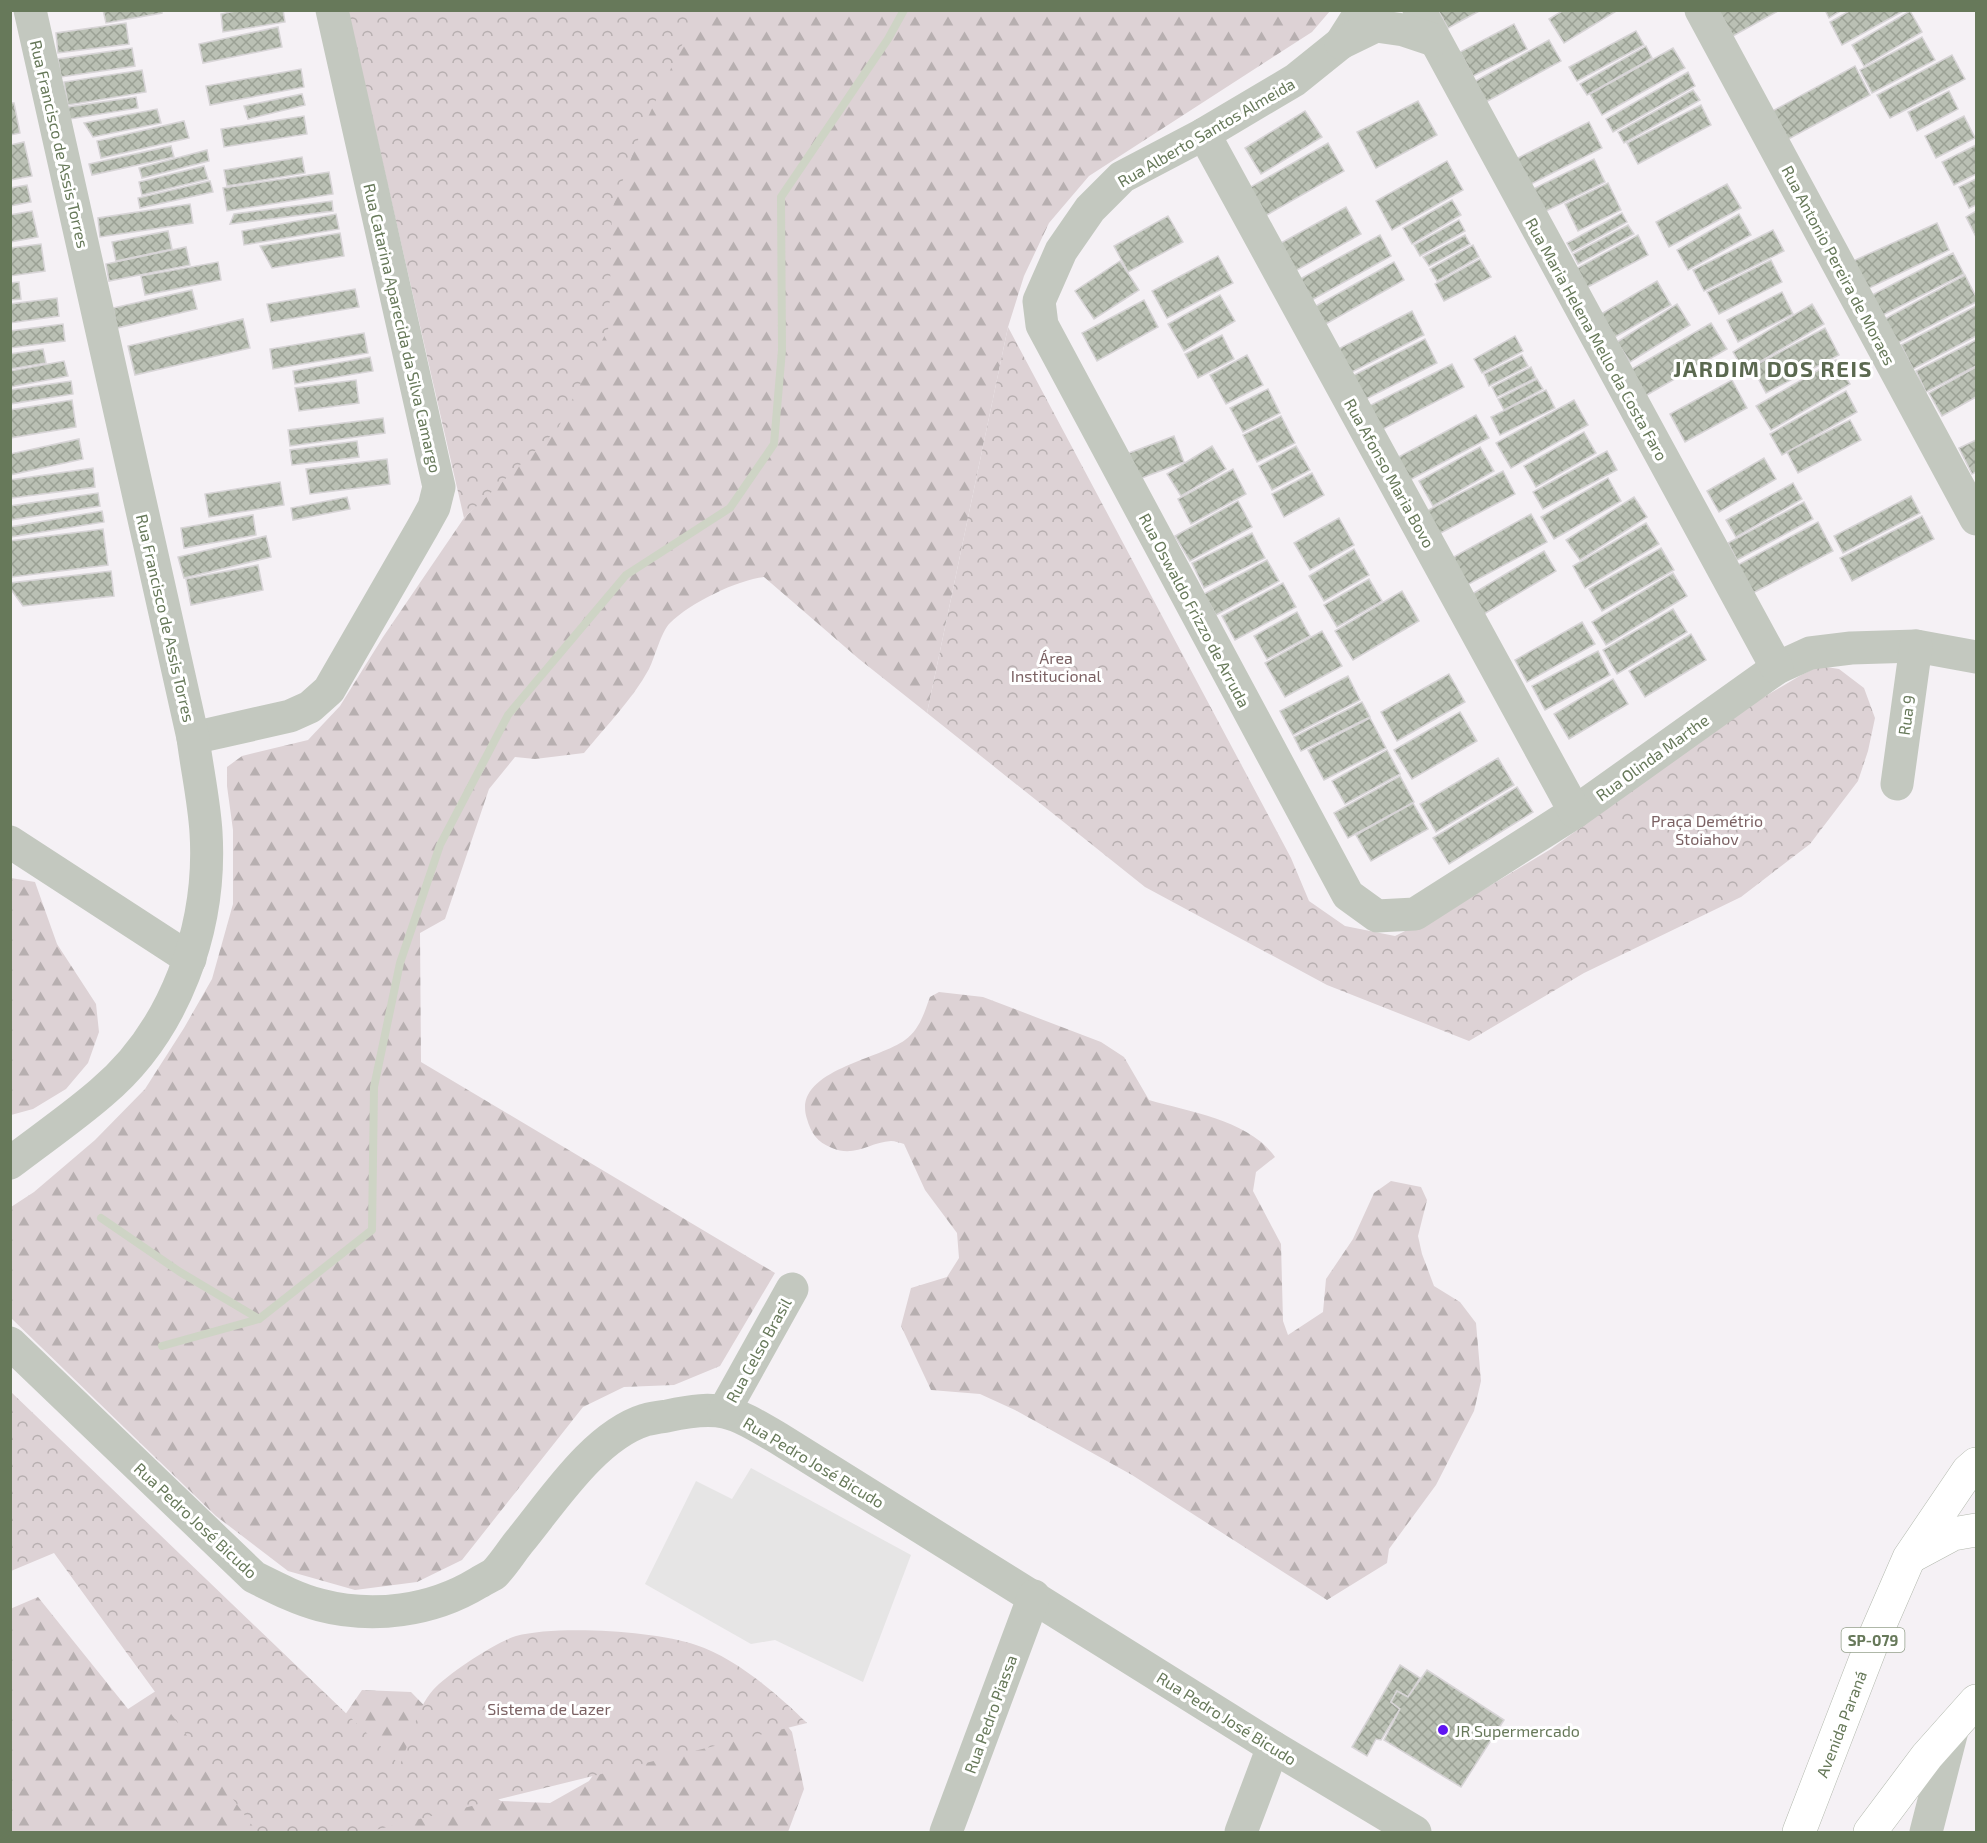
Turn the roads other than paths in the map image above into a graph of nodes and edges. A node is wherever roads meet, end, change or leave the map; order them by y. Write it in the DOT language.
graph roads {
  1 [pos="30,10"];
  2 [pos="332,10"];
  3 [pos="1362,10"];
  4 [pos="1419,10"];
  5 [pos="1701,10"];
  6 [pos="1434,40"];
  7 [pos="1341,43"];
  8 [pos="1204,134"];
  9 [pos="1042,325"];
  10 [pos="1977,519"];
  11 [pos="1977,629"];
  12 [pos="1946,651"];
  13 [pos="1777,668"];
  14 [pos="193,738"];
  15 [pos="1897,784"];
  16 [pos="1575,812"];
  17 [pos="10,842"];
  18 [pos="1348,895"];
  19 [pos="190,959"];
  20 [pos="10,1163"];
  21 [pos="792,1289"];
  22 [pos="10,1343"];
  23 [pos="724,1411"];
  24 [pos="1977,1464"];
  25 [pos="1977,1530"];
  26 [pos="1909,1558"];
  27 [pos="1034,1596"];
  28 [pos="1977,1701"];
  29 [pos="1953,1727"];
  30 [pos="1273,1747"];
  31 [pos="946,1833"];
  32 [pos="1240,1833"];
  33 [pos="1415,1833"];
  34 [pos="1799,1833"];
  35 [pos="1870,1833"];
  36 [pos="1926,1833"];
  1 -- 14 [label="street, Rua Francisco de Assis Torres"];
  2 -- 14 [label="street, Rua Catarina Aparecida da Silva Camargo"];
  3 -- 7 [label="street, Rua Alberto Santos Almeida"];
  4 -- 6 [label="street, Rua Maria Helena Mello da Costa Faro"];
  5 -- 10 [label="street, Rua Antonio Pereira de Moraes"];
  6 -- 7 [label="street, Rua Alberto Santos Almeida"];
  6 -- 13 [label="street, Rua Maria Helena Mello da Costa Faro"];
  7 -- 8 [label="street, Rua Alberto Santos Almeida"];
  8 -- 9 [label="street, Rua Alberto Santos Almeida"];
  8 -- 16 [label="street, Rua Afonso Maria Bovo"];
  9 -- 18 [label="street, Rua Oswaldo Frizzo de Arruda"];
  11 -- 12 [label="street"];
  12 -- 13 [label="street, Rua Olinda Marthe"];
  12 -- 15 [label="street, Rua 9"];
  13 -- 16 [label="street, Rua Olinda Marthe"];
  14 -- 19 [label="street, Rua Francisco de Assis Torres"];
  16 -- 18 [label="street, Rua Olinda Marthe"];
  17 -- 19 [label="street"];
  19 -- 20 [label="street, Rua Francisco de Assis Torres"];
  21 -- 23 [label="street, Rua Celso Brasil"];
  22 -- 23 [label="street, Rua Pedro José Bicudo"];
  23 -- 27 [label="street, Rua Pedro José Bicudo"];
  24 -- 26 [label="main road, Avenida Paraná / SP-079"];
  25 -- 26 [label="main road"];
  26 -- 34 [label="main road, Avenida Paraná / SP-079"];
  27 -- 30 [label="street, Rua Pedro José Bicudo"];
  27 -- 31 [label="street, Rua Pedro Piassa"];
  28 -- 29 [label="main road"];
  29 -- 35 [label="main road"];
  29 -- 36 [label="street"];
  30 -- 32 [label="street"];
  30 -- 33 [label="street, Rua Pedro José Bicudo"];
}
